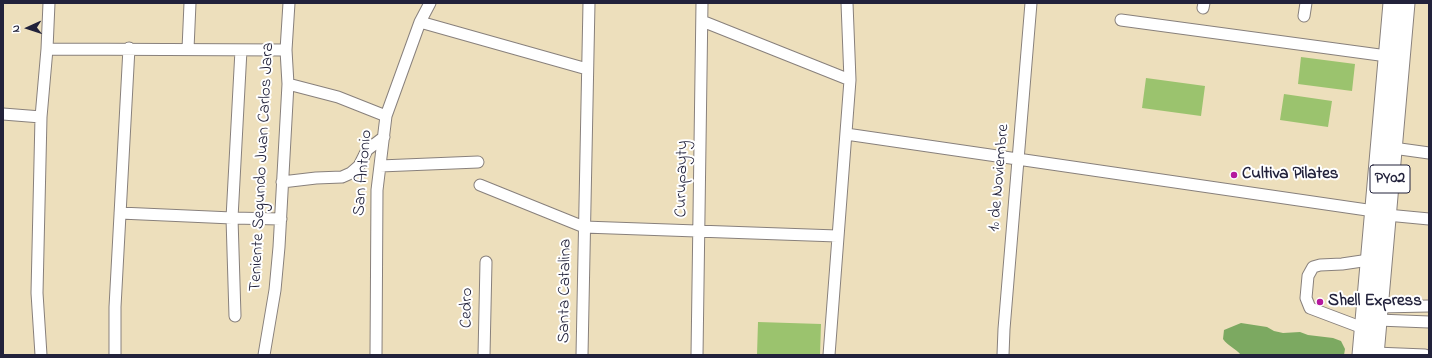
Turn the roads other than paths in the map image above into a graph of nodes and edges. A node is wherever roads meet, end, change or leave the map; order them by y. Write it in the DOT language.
graph roads {
  1 [pos="49,3"];
  2 [pos="190,3"];
  3 [pos="289,3"];
  4 [pos="430,3"];
  5 [pos="589,3"];
  6 [pos="702,3"];
  7 [pos="847,3"];
  8 [pos="1031,3"];
  9 [pos="1306,3"];
  10 [pos="1392,3"];
  11 [pos="1406,3"];
  12 [pos="1304,16"];
  13 [pos="1121,20"];
  14 [pos="702,21"];
  15 [pos="420,22"];
  16 [pos="129,48"];
  17 [pos="47,49"];
  18 [pos="188,49"];
  19 [pos="241,50"];
  20 [pos="286,50"];
  21 [pos="1387,56"];
  22 [pos="587,70"];
  23 [pos="850,80"];
  24 [pos="288,84"];
  25 [pos="3,114"];
  26 [pos="386,116"];
  27 [pos="41,117"];
  28 [pos="846,134"];
  29 [pos="384,137"];
  30 [pos="1393,148"];
  31 [pos="1429,153"];
  32 [pos="1019,160"];
  33 [pos="478,162"];
  34 [pos="380,166"];
  35 [pos="282,182"];
  36 [pos="480,185"];
  37 [pos="120,213"];
  38 [pos="1380,213"];
  39 [pos="232,218"];
  40 [pos="281,219"];
  41 [pos="1429,219"];
  42 [pos="584,227"];
  43 [pos="699,231"];
  44 [pos="837,236"];
  45 [pos="1369,260"];
  46 [pos="486,262"];
  47 [pos="1429,305"];
  48 [pos="1407,306"];
  49 [pos="1378,313"];
  50 [pos="235,316"];
  51 [pos="1400,320"];
  52 [pos="1429,322"];
  53 [pos="1363,328"];
  54 [pos="1370,354"];
  55 [pos="41,355"];
  56 [pos="115,355"];
  57 [pos="264,355"];
  58 [pos="376,355"];
  59 [pos="484,355"];
  60 [pos="582,355"];
  61 [pos="697,355"];
  62 [pos="829,355"];
  63 [pos="1004,355"];
  64 [pos="1425,355"];
  1 -- 17 [label="street"];
  2 -- 18 [label="street"];
  3 -- 20 [label="street, Teniente Segundo Juan Carlos Jara"];
  4 -- 15 [label="street, San Antonio"];
  5 -- 22 [label="street, Santa Catalina"];
  6 -- 14 [label="street, Curupayty"];
  7 -- 23 [label="street"];
  8 -- 32 [label="street, 1º de Noviembre"];
  9 -- 12 [label="street"];
  10 -- 21 [label="highway, PY02"];
  11 -- 30 [label="highway, PY02"];
  13 -- 21 [label="street"];
  14 -- 23 [label="street"];
  14 -- 43 [label="street, Curupayty"];
  15 -- 22 [label="street"];
  15 -- 26 [label="street, San Antonio"];
  16 -- 17 [label="street"];
  16 -- 18 [label="street"];
  16 -- 37 [label="street"];
  17 -- 27 [label="street"];
  18 -- 19 [label="street"];
  19 -- 20 [label="street"];
  19 -- 39 [label="street"];
  20 -- 24 [label="street, Teniente Segundo Juan Carlos Jara"];
  21 -- 38 [label="highway, PY02"];
  22 -- 42 [label="street, Santa Catalina"];
  23 -- 28 [label="street"];
  24 -- 26 [label="street"];
  24 -- 35 [label="street, Teniente Segundo Juan Carlos Jara"];
  25 -- 27 [label="street"];
  26 -- 29 [label="street, San Antonio"];
  27 -- 55 [label="street"];
  28 -- 32 [label="street"];
  28 -- 44 [label="street"];
  29 -- 34 [label="street, San Antonio"];
  29 -- 35 [label="street"];
  30 -- 31 [label="street"];
  30 -- 38 [label="highway, PY02"];
  32 -- 38 [label="street"];
  32 -- 63 [label="street, 1º de Noviembre"];
  33 -- 34 [label="street"];
  34 -- 58 [label="street, San Antonio"];
  35 -- 40 [label="street, Teniente Segundo Juan Carlos Jara"];
  36 -- 42 [label="street"];
  37 -- 39 [label="street"];
  37 -- 56 [label="street"];
  38 -- 41 [label="street"];
  38 -- 45 [label="highway, PY02"];
  38 -- 49 [label="highway, PY02"];
  39 -- 40 [label="street"];
  39 -- 50 [label="street"];
  40 -- 57 [label="street, Teniente Segundo Juan Carlos Jara"];
  42 -- 43 [label="street"];
  42 -- 60 [label="street, Santa Catalina"];
  43 -- 44 [label="street"];
  43 -- 61 [label="street, Curupayty"];
  44 -- 62 [label="street"];
  45 -- 53 [label="highway, PY02"];
  45 -- 53 [label="street"];
  46 -- 59 [label="street, Cedro"];
  47 -- 48 [label="street"];
  48 -- 49 [label="street"];
  48 -- 51 [label="street"];
  49 -- 51 [label="street"];
  49 -- 54 [label="highway, PY02"];
  51 -- 52 [label="street"];
  53 -- 54 [label="highway, PY02"];
  54 -- 64 [label="street"];
}
